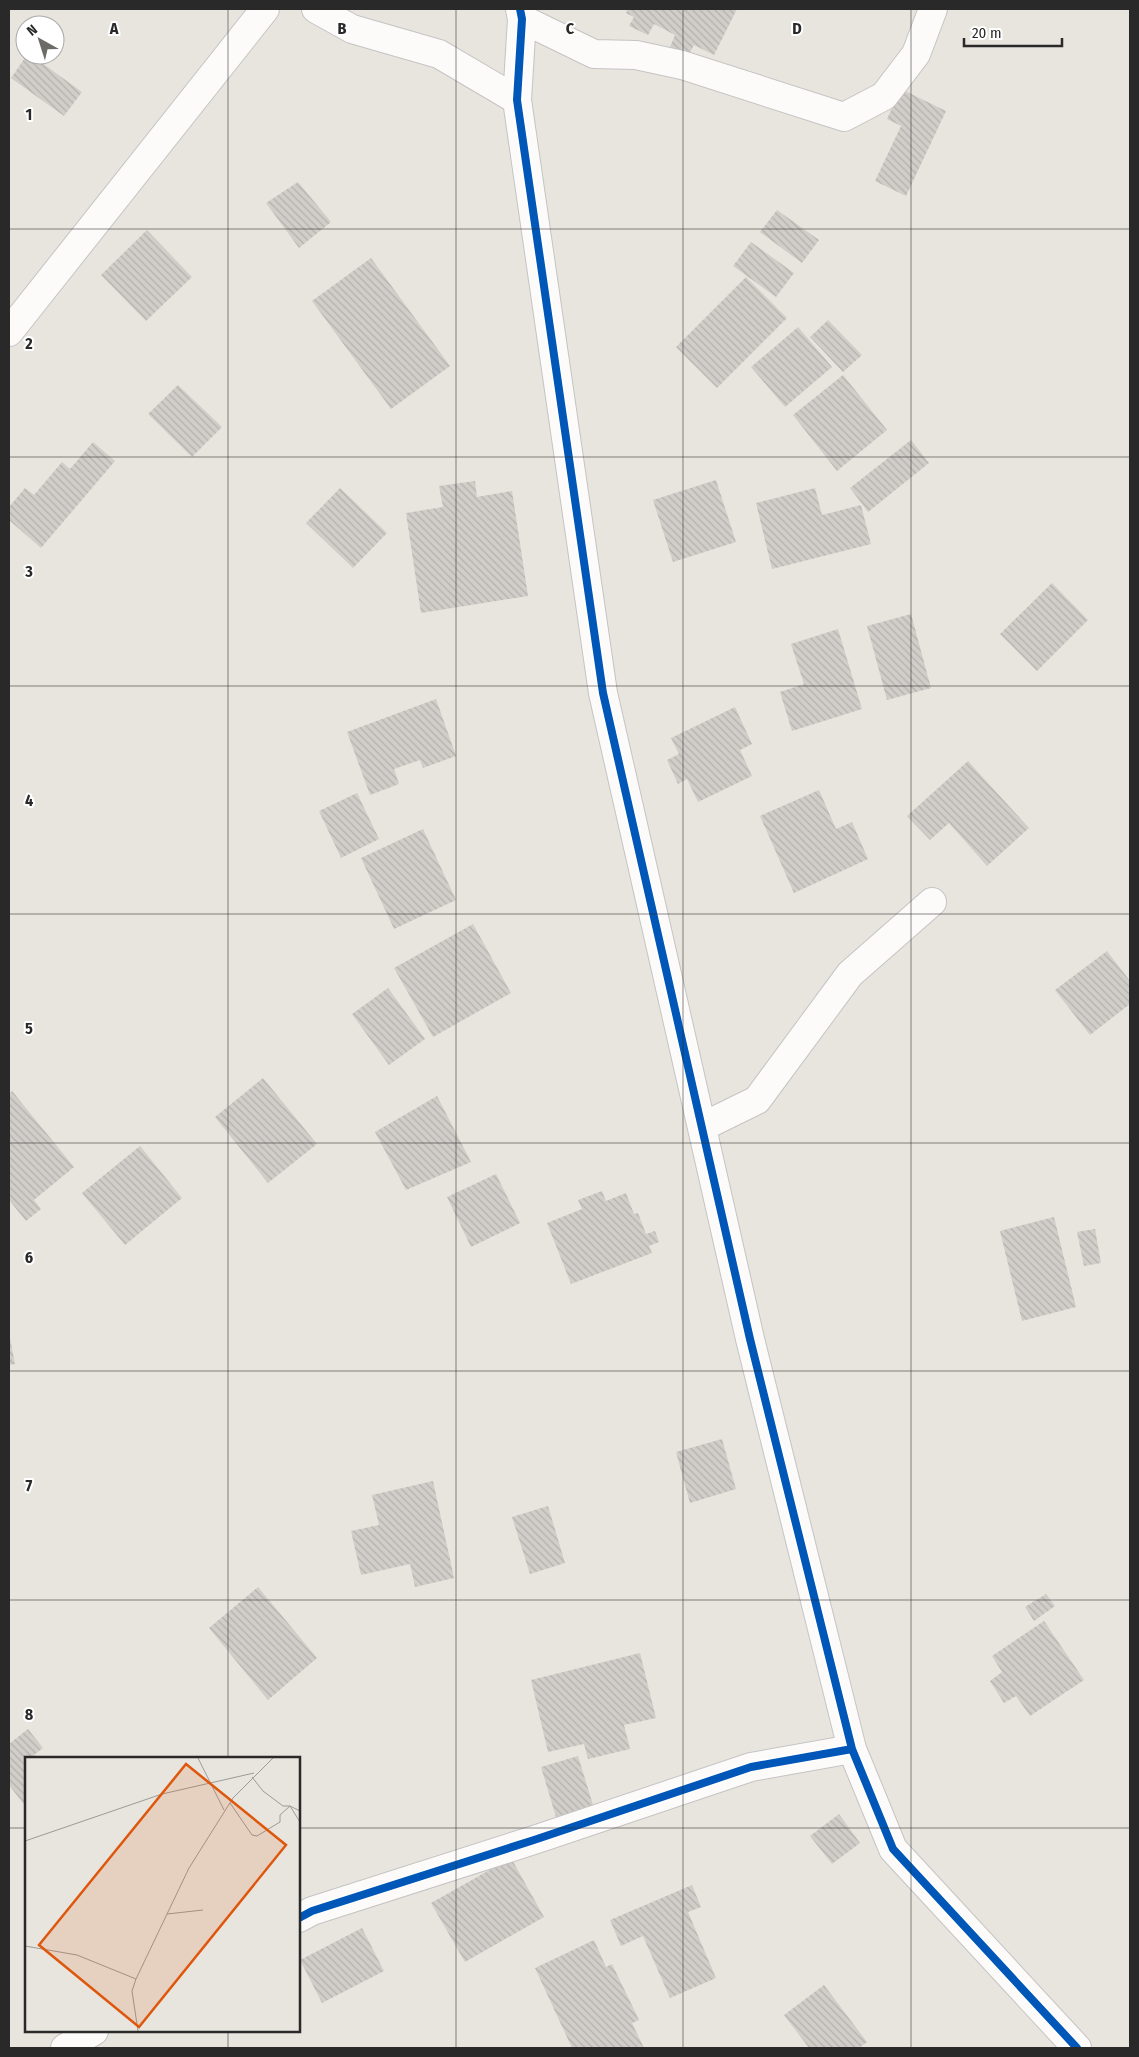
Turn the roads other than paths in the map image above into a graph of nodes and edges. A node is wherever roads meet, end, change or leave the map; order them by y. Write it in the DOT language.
graph roads {
  1 [pos="265,9"];
  2 [pos="316,9"];
  3 [pos="933,9"];
  4 [pos="521,14"];
  5 [pos="517,100"];
  6 [pos="9,332"];
  7 [pos="932,902"];
  8 [pos="702,1127"];
  9 [pos="852,1749"];
  10 [pos="300,1917"];
  11 [pos="92,2032"];
  12 [pos="65,2048"];
  13 [pos="1077,2048"];
  1 -- 6 [label="street"];
  2 -- 5 [label="street"];
  3 -- 4 [label="street"];
  4 -- 5 [label="street"];
  5 -- 8 [label="street"];
  7 -- 8 [label="street"];
  8 -- 9 [label="street"];
  9 -- 10 [label="street"];
  9 -- 13 [label="street"];
  11 -- 12 [label="street"];
}
